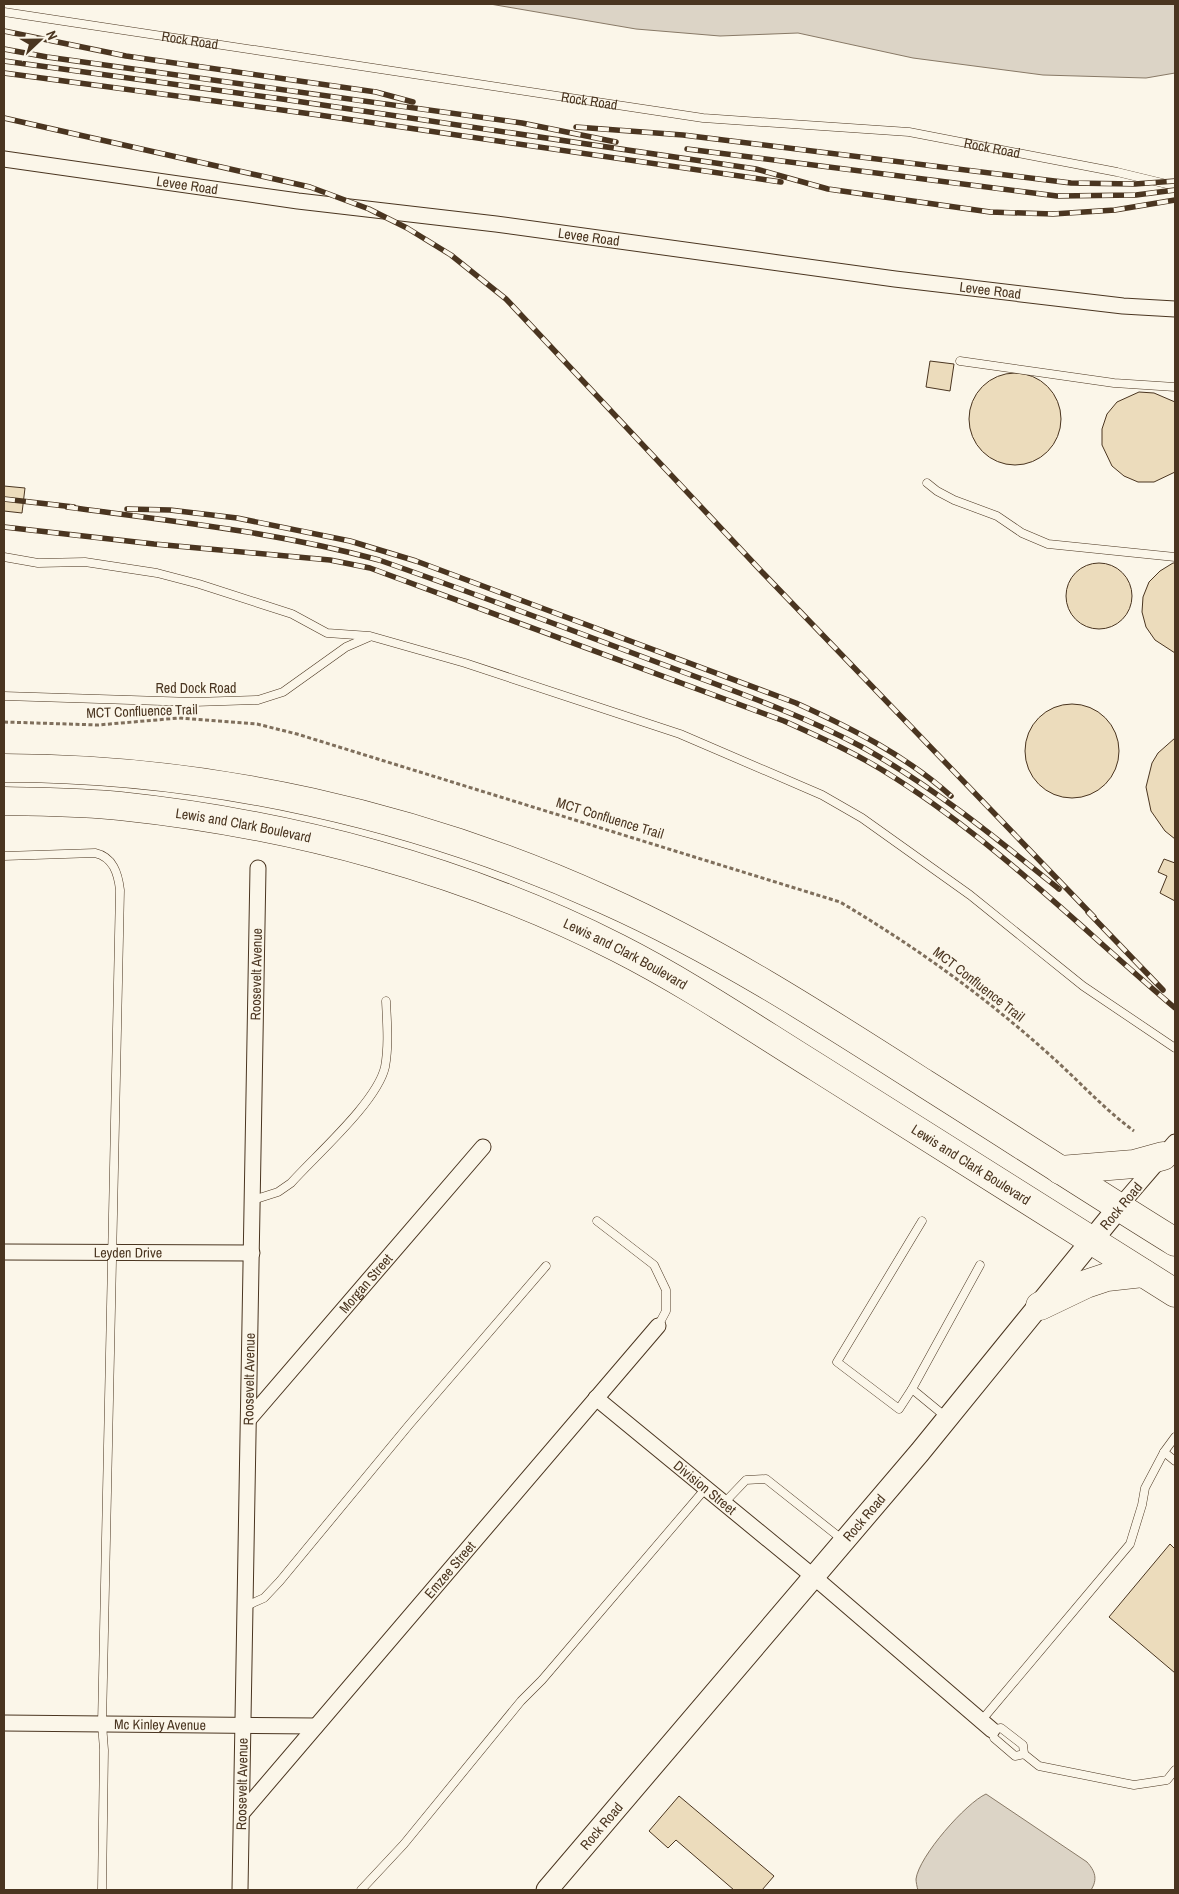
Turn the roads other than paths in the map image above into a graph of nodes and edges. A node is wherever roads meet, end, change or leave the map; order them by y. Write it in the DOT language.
graph roads {
  1 [pos="4,12"];
  2 [pos="4,159"];
  3 [pos="1175,186"];
  4 [pos="1175,309"];
  5 [pos="960,361"];
  6 [pos="1175,387"];
  7 [pos="927,482"];
  8 [pos="4,557"];
  9 [pos="1175,557"];
  10 [pos="370,636"];
  11 [pos="4,696"];
  12 [pos="4,768"];
  13 [pos="4,802"];
  14 [pos="4,856"];
  15 [pos="258,868"];
  16 [pos="386,1001"];
  17 [pos="1175,1048"];
  18 [pos="483,1147"];
  19 [pos="1169,1149"];
  20 [pos="1060,1170"];
  21 [pos="253,1200"];
  22 [pos="1119,1208"];
  23 [pos="597,1221"];
  24 [pos="922,1221"];
  25 [pos="1094,1240"];
  26 [pos="1175,1242"];
  27 [pos="4,1252"];
  28 [pos="113,1253"];
  29 [pos="252,1253"];
  30 [pos="980,1264"];
  31 [pos="546,1266"];
  32 [pos="1143,1273"];
  33 [pos="1175,1293"];
  34 [pos="1040,1306"];
  35 [pos="658,1326"];
  36 [pos="912,1389"];
  37 [pos="596,1398"];
  38 [pos="948,1418"];
  39 [pos="249,1419"];
  40 [pos="1175,1437"];
  41 [pos="1164,1452"];
  42 [pos="1175,1462"];
  43 [pos="706,1488"];
  44 [pos="724,1503"];
  45 [pos="845,1541"];
  46 [pos="814,1577"];
  47 [pos="246,1606"];
  48 [pos="4,1724"];
  49 [pos="102,1724"];
  50 [pos="986,1725"];
  51 [pos="244,1726"];
  52 [pos="316,1726"];
  53 [pos="1024,1754"];
  54 [pos="1175,1770"];
  55 [pos="242,1814"];
  56 [pos="102,1890"];
  57 [pos="240,1890"];
  58 [pos="361,1890"];
  59 [pos="547,1890"];
  1 -- 3 [label="lane, Rock Road"];
  2 -- 4 [label="street, Levee Road"];
  5 -- 6 [label="lane"];
  7 -- 9 [label="lane"];
  8 -- 10 [label="lane"];
  10 -- 11 [label="lane, Red Dock Road"];
  10 -- 17 [label="lane"];
  12 -- 20 [label="highway"];
  13 -- 25 [label="highway, Lewis and Clark Boulevard"];
  14 -- 28 [label="lane"];
  15 -- 21 [label="street, Roosevelt Avenue"];
  16 -- 21 [label="lane"];
  18 -- 39 [label="street, Morgan Street"];
  19 -- 20 [label="highway"];
  19 -- 22 [label="street, Rock Road"];
  20 -- 22 [label="highway"];
  21 -- 29 [label="street, Roosevelt Avenue"];
  22 -- 25 [label="main road, Rock Road"];
  22 -- 26 [label="highway"];
  23 -- 35 [label="lane"];
  24 -- 36 [label="lane"];
  25 -- 32 [label="highway, Lewis and Clark Boulevard"];
  25 -- 34 [label="main road, Rock Road"];
  27 -- 28 [label="street, Leyden Drive"];
  28 -- 29 [label="street, Leyden Drive"];
  28 -- 49 [label="lane"];
  29 -- 39 [label="street, Roosevelt Avenue"];
  30 -- 36 [label="lane"];
  31 -- 47 [label="lane"];
  32 -- 33 [label="highway, Lewis and Clark Boulevard"];
  32 -- 34 [label="highway"];
  34 -- 38 [label="main road, Rock Road"];
  35 -- 37 [label="street, Emzee Street"];
  36 -- 38 [label="lane"];
  37 -- 43 [label="street, Division Street"];
  37 -- 52 [label="street, Emzee Street"];
  38 -- 45 [label="main road, Rock Road"];
  39 -- 47 [label="street, Roosevelt Avenue"];
  40 -- 41 [label="lane"];
  41 -- 42 [label="lane"];
  41 -- 50 [label="lane"];
  43 -- 44 [label="street, Division Street"];
  43 -- 58 [label="lane"];
  44 -- 45 [label="lane"];
  44 -- 46 [label="street, Division Street"];
  45 -- 46 [label="main road, Rock Road"];
  46 -- 50 [label="street, Division Street"];
  46 -- 59 [label="main road, Rock Road"];
  47 -- 51 [label="street, Roosevelt Avenue"];
  48 -- 49 [label="street, Mc Kinley Avenue"];
  49 -- 51 [label="street, Mc Kinley Avenue"];
  49 -- 56 [label="lane"];
  50 -- 53 [label="lane"];
  50 -- 53 [label="lane"];
  51 -- 52 [label="street, Mc Kinley Avenue"];
  51 -- 55 [label="street, Roosevelt Avenue"];
  52 -- 55 [label="street, Emzee Street"];
  53 -- 54 [label="lane"];
  55 -- 57 [label="street, Roosevelt Avenue"];
}
